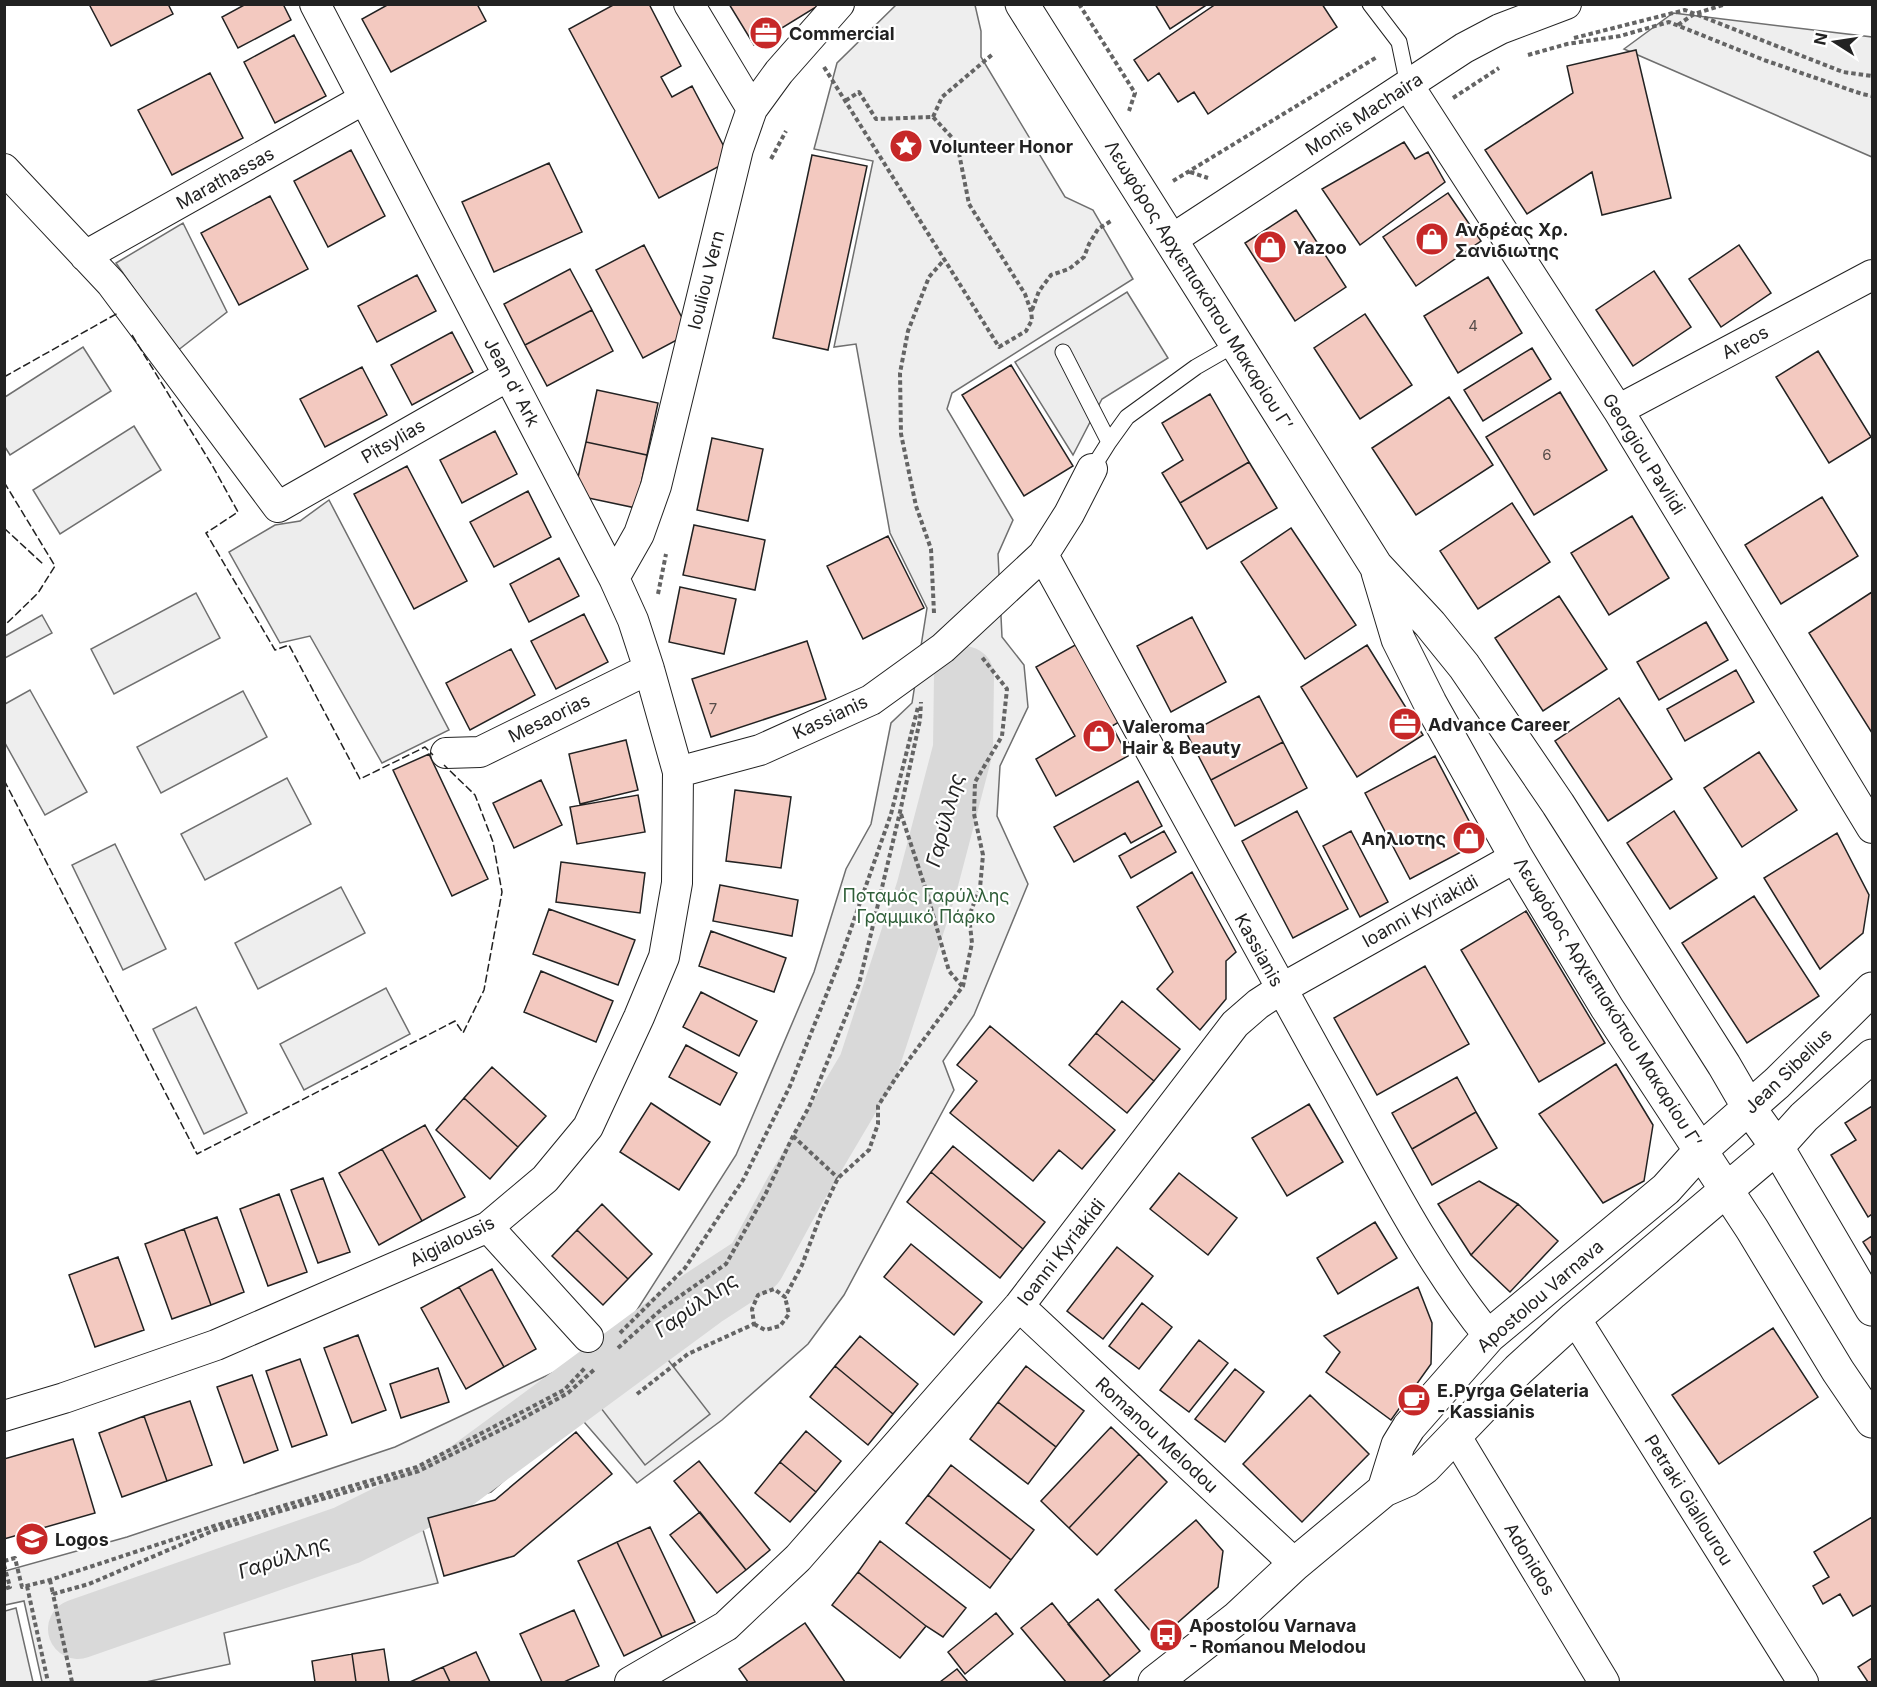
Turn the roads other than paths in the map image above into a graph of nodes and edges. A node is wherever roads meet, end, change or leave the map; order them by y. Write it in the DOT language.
graph roads {
  1 [pos="315,4"];
  2 [pos="689,4"];
  3 [pos="839,4"];
  4 [pos="1022,4"];
  5 [pos="1370,4"];
  6 [pos="1566,4"];
  7 [pos="1408,85"];
  8 [pos="364,99"];
  9 [pos="752,109"];
  10 [pos="4,169"];
  11 [pos="1171,240"];
  12 [pos="85,256"];
  13 [pos="1872,275"];
  14 [pos="1236,344"];
  15 [pos="1063,352"];
  16 [pos="508,376"];
  17 [pos="1618,410"];
  18 [pos="1108,442"];
  19 [pos="1092,469"];
  20 [pos="1043,555"];
  21 [pos="1376,566"];
  22 [pos="614,578"];
  23 [pos="649,669"];
  24 [pos="446,753"];
  25 [pos="678,772"];
  26 [pos="1872,828"];
  27 [pos="1516,857"];
  28 [pos="1281,989"];
  29 [pos="1872,989"];
  30 [pos="1872,1056"];
  31 [pos="1749,1108"];
  32 [pos="1777,1147"];
  33 [pos="1701,1150"];
  34 [pos="1727,1190"];
  35 [pos="488,1227"];
  36 [pos="1019,1306"];
  37 [pos="1872,1308"];
  38 [pos="1575,1318"];
  39 [pos="1489,1336"];
  40 [pos="588,1337"];
  41 [pos="4,1416"];
  42 [pos="1872,1421"];
  43 [pos="1455,1435"];
  44 [pos="1384,1490"];
  45 [pos="1295,1564"];
  46 [pos="1791,1678"];
  47 [pos="630,1683"];
  48 [pos="1155,1683"];
  49 [pos="1604,1683"];
  1 -- 8 [label="street, Jean d' Ark"];
  2 -- 9 [label="street"];
  3 -- 9 [label="street, Iouliou Vern"];
  4 -- 11 [label="main road, Λεωφόρος Αρχιεπισκόπου Μακαρίου Γ’"];
  5 -- 7 [label="lane"];
  6 -- 7 [label="street, Monis Machaira"];
  7 -- 11 [label="street, Monis Machaira"];
  7 -- 17 [label="street, Georgiou Pavlidi"];
  8 -- 12 [label="street, Marathassas"];
  8 -- 16 [label="street, Jean d' Ark"];
  9 -- 22 [label="street, Iouliou Vern"];
  10 -- 12 [label="street"];
  11 -- 14 [label="main road, Λεωφόρος Αρχιεπισκόπου Μακαρίου Γ’"];
  12 -- 16 [label="street, Pitsylias"];
  13 -- 17 [label="street, Areos"];
  14 -- 18 [label="lane"];
  14 -- 21 [label="main road, Λεωφόρος Αρχιεπισκόπου Μακαρίου Γ’"];
  15 -- 18 [label="lane"];
  16 -- 22 [label="street, Jean d' Ark"];
  17 -- 26 [label="street, Georgiou Pavlidi"];
  18 -- 19 [label="lane"];
  19 -- 20 [label="street, Kassianis"];
  20 -- 25 [label="street, Kassianis"];
  20 -- 28 [label="street, Kassianis"];
  21 -- 27 [label="main road, Λεωφόρος Αρχιεπισκόπου Μακαρίου Γ’"];
  21 -- 31 [label="main road, Λεωφόρος Αρχιεπισκόπου Μακαρίου Γ’"];
  22 -- 23 [label="street, Jean d' Ark"];
  23 -- 24 [label="street, Mesaorias"];
  23 -- 25 [label="street, Jean d' Ark"];
  25 -- 35 [label="street, Aigialousis"];
  27 -- 28 [label="street, Ioanni Kyriakidi"];
  27 -- 33 [label="main road, Λεωφόρος Αρχιεπισκόπου Μακαρίου Γ’"];
  28 -- 36 [label="street, Ioanni Kyriakidi"];
  28 -- 39 [label="street, Kassianis"];
  29 -- 31 [label="main road, Jean Sibelius"];
  30 -- 32 [label="main road"];
  31 -- 32 [label="main road, Λεωφόρος Αρχιεπισκόπου Μακαρίου Γ’"];
  31 -- 33 [label="main road, Jean Sibelius"];
  32 -- 34 [label="main road"];
  32 -- 37 [label="main road, Λεωφόρος Αρχιεπισκόπου Μακαρίου Γ’"];
  33 -- 34 [label="main road, Λεωφόρος Αρχιεπισκόπου Μακαρίου Γ’"];
  33 -- 39 [label="main road, Apostolou Varnava"];
  34 -- 38 [label="main road"];
  34 -- 42 [label="main road, Λεωφόρος Αρχιεπισκόπου Μακαρίου Γ’"];
  35 -- 40 [label="street"];
  35 -- 41 [label="street, Aigialousis"];
  36 -- 45 [label="street, Romanou Melodou"];
  36 -- 47 [label="street, Ioanni Kyriakidi"];
  38 -- 43 [label="main road"];
  38 -- 46 [label="street, Petraki Giallourou"];
  39 -- 44 [label="main road, Apostolou Varnava"];
  43 -- 44 [label="main road"];
  43 -- 49 [label="street, Adonidos"];
  44 -- 45 [label="main road"];
  45 -- 48 [label="main road"];
}
